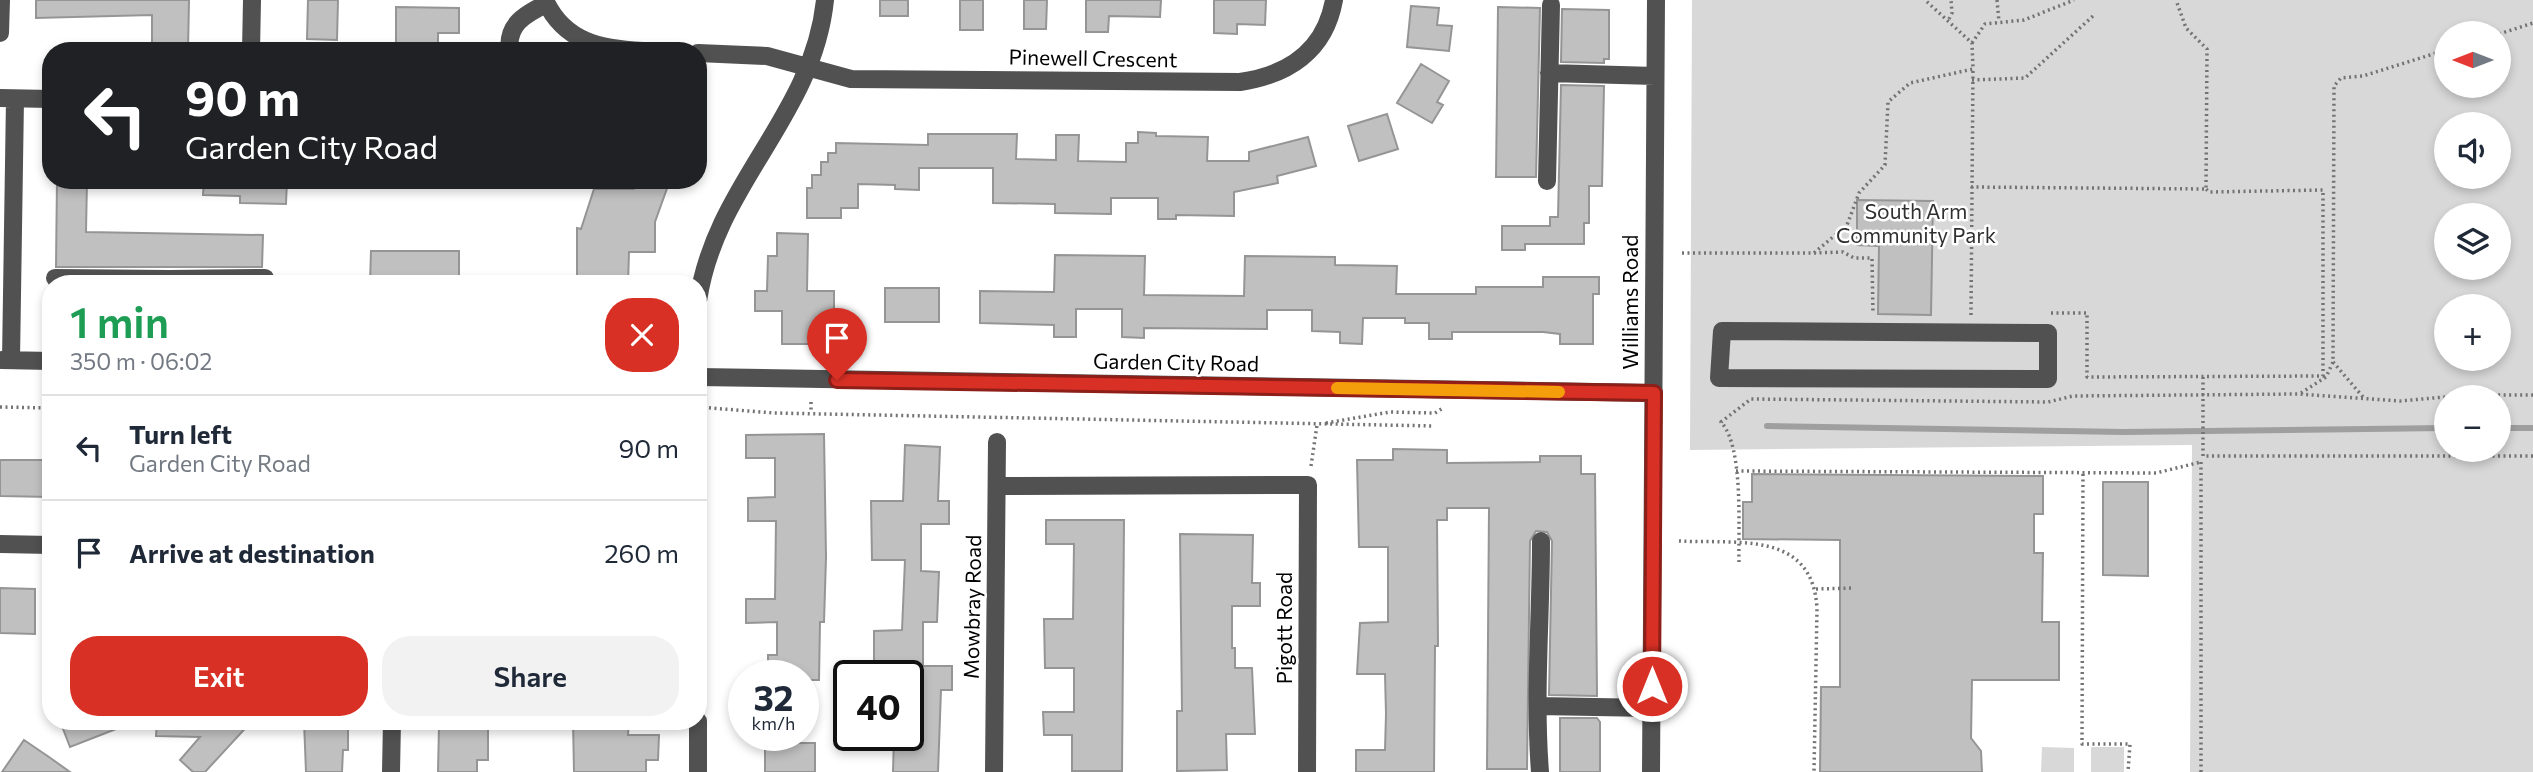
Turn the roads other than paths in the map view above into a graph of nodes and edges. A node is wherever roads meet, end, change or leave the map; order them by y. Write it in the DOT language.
graph roads {
  1 [pos="1,0"];
  2 [pos="252,0"];
  3 [pos="825,0"];
  4 [pos="1334,0"];
  5 [pos="1656,0"];
  6 [pos="545,2"];
  7 [pos="1551,5"];
  8 [pos="0,33"];
  9 [pos="251,42"];
  10 [pos="509,42"];
  11 [pos="576,42"];
  12 [pos="707,53"];
  13 [pos="810,70"];
  14 [pos="1549,73"];
  15 [pos="1655,76"];
  16 [pos="7,98"];
  17 [pos="42,99"];
  18 [pos="1548,181"];
  19 [pos="703,275"];
  20 [pos="5,360"];
  21 [pos="42,361"];
  22 [pos="707,377"];
  23 [pos="1751,379"];
  24 [pos="1654,393"];
  25 [pos="997,442"];
  26 [pos="997,486"];
  27 [pos="1541,541"];
  28 [pos="0,544"];
  29 [pos="42,545"];
  30 [pos="1538,706"];
  31 [pos="1652,708"];
  32 [pos="393,730"];
  33 [pos="698,730"];
  34 [pos="391,772"];
  35 [pos="698,772"];
  36 [pos="994,772"];
  37 [pos="1307,772"];
  38 [pos="1540,772"];
  39 [pos="1651,772"];
  1 -- 8 [label="street"];
  2 -- 9 [label="street"];
  3 -- 13 [label="street"];
  4 -- 13 [label="street, Pinewell Crescent"];
  5 -- 15 [label="street, Williams Road"];
  6 -- 10 [label="street"];
  6 -- 11 [label="street"];
  7 -- 14 [label="street"];
  12 -- 13 [label="street, Pinewell Crescent"];
  13 -- 19 [label="street"];
  14 -- 15 [label="street"];
  14 -- 18 [label="street"];
  15 -- 24 [label="street, Williams Road"];
  16 -- 17 [label="street"];
  16 -- 20 [label="street"];
  20 -- 21 [label="street"];
  22 -- 24 [label="street, Garden City Road"];
  23 -- 23 [label="street"];
  24 -- 31 [label="street, Williams Road"];
  25 -- 26 [label="street, Mowbray Road"];
  26 -- 36 [label="street, Mowbray Road"];
  26 -- 37 [label="street, Pigott Road"];
  27 -- 30 [label="street"];
  28 -- 29 [label="street"];
  30 -- 31 [label="street"];
  30 -- 38 [label="street"];
  31 -- 39 [label="street, Williams Road"];
  32 -- 34 [label="street"];
  33 -- 35 [label="street"];
}
